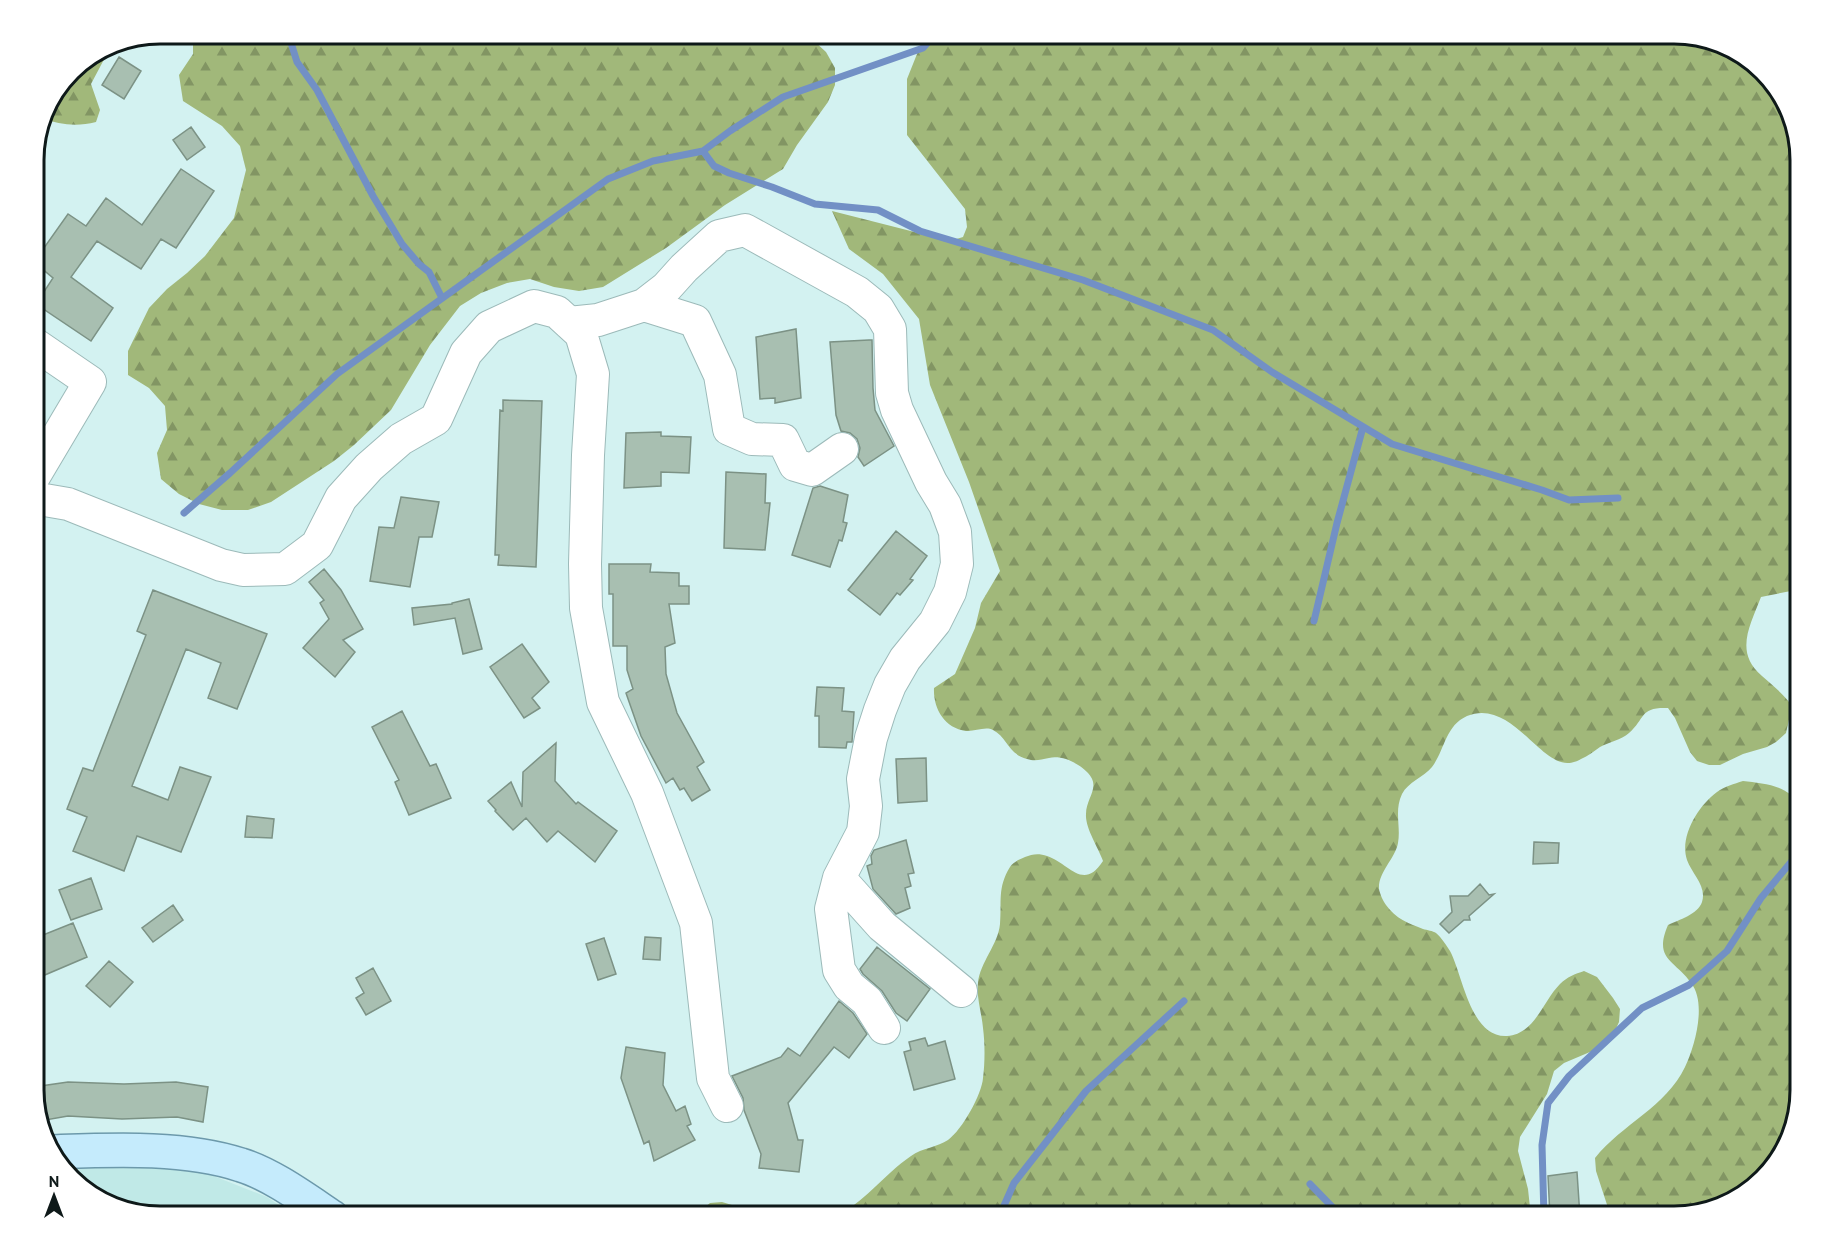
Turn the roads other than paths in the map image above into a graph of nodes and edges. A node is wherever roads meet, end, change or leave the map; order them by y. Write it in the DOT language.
graph roads {
  1 [pos="644,305"];
  2 [pos="569,323"];
  3 [pos="44,351"];
  4 [pos="843,449"];
  5 [pos="44,459"];
  6 [pos="44,500"];
  7 [pos="839,878"];
  8 [pos="961,992"];
  9 [pos="884,1028"];
  10 [pos="727,1106"];
  11 [pos="61,1152"];
  12 [pos="316,1206"];
  1 -- 2 [label="street"];
  1 -- 4 [label="street"];
  1 -- 7 [label="street"];
  2 -- 6 [label="street"];
  2 -- 10 [label="street"];
  3 -- 5 [label="street"];
  7 -- 8 [label="street"];
  7 -- 9 [label="street"];
  11 -- 12 [label="main road"];
}
